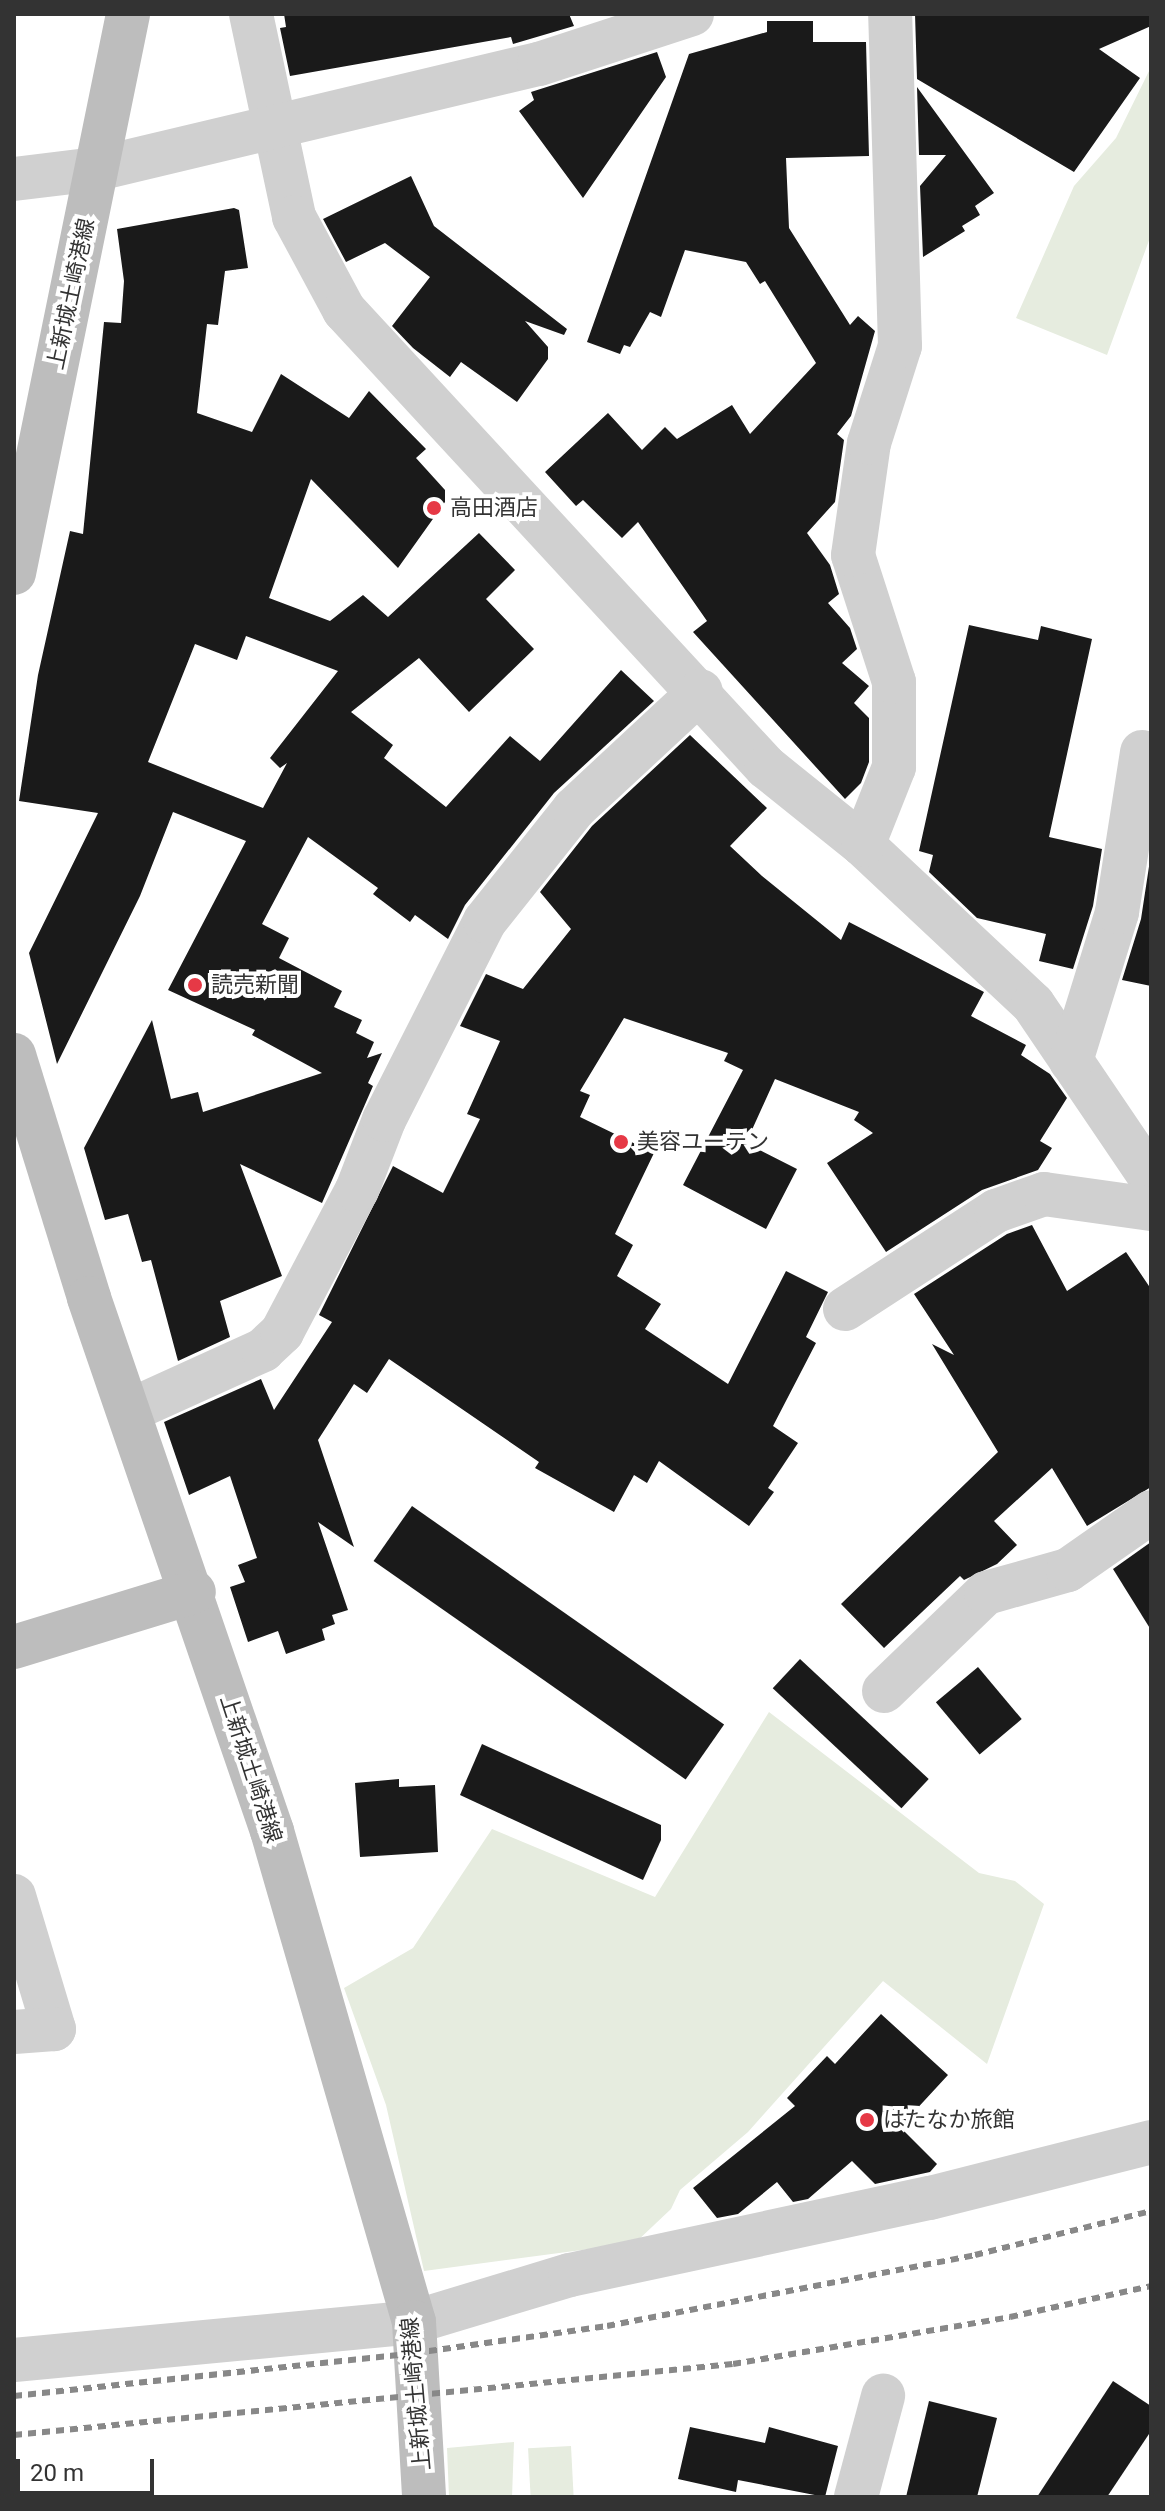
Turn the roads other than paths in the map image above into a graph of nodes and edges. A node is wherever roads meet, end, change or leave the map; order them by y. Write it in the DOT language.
graph roads {
  1 [pos="128,14"];
  2 [pos="251,14"];
  3 [pos="692,14"];
  4 [pos="890,14"];
  5 [pos="274,124"];
  6 [pos="97,169"];
  7 [pos="14,179"];
  8 [pos="14,573"];
  9 [pos="701,691"];
  10 [pos="1142,752"];
  11 [pos="863,845"];
  12 [pos="1134,913"];
  13 [pos="14,1055"];
  14 [pos="1071,1061"];
  15 [pos="1151,1178"];
  16 [pos="1151,1209"];
  17 [pos="845,1309"];
  18 [pos="131,1410"];
  19 [pos="1151,1512"];
  20 [pos="194,1592"];
  21 [pos="14,1647"];
  22 [pos="884,1691"];
  23 [pos="14,1896"];
  24 [pos="14,2032"];
  25 [pos="1151,2142"];
  26 [pos="414,2322"];
  27 [pos="14,2360"];
  28 [pos="883,2396"];
  29 [pos="424,2497"];
  30 [pos="856,2497"];
  1 -- 6 [label="main road, 上新城土崎港線"];
  2 -- 5 [label="street"];
  3 -- 5 [label="street"];
  4 -- 11 [label="street"];
  5 -- 6 [label="street"];
  5 -- 9 [label="street"];
  6 -- 7 [label="street"];
  6 -- 8 [label="main road, 上新城土崎港線"];
  9 -- 11 [label="street"];
  9 -- 18 [label="street"];
  10 -- 12 [label="street"];
  11 -- 14 [label="street"];
  12 -- 14 [label="street"];
  13 -- 18 [label="main road, 上新城土崎港線"];
  14 -- 15 [label="street"];
  16 -- 17 [label="street"];
  18 -- 20 [label="main road, 上新城土崎港線"];
  19 -- 22 [label="street"];
  20 -- 21 [label="main road"];
  20 -- 26 [label="main road, 上新城土崎港線"];
  23 -- 24 [label="street"];
  25 -- 26 [label="street"];
  26 -- 27 [label="street"];
  26 -- 29 [label="main road, 上新城土崎港線"];
  28 -- 30 [label="street"];
}
